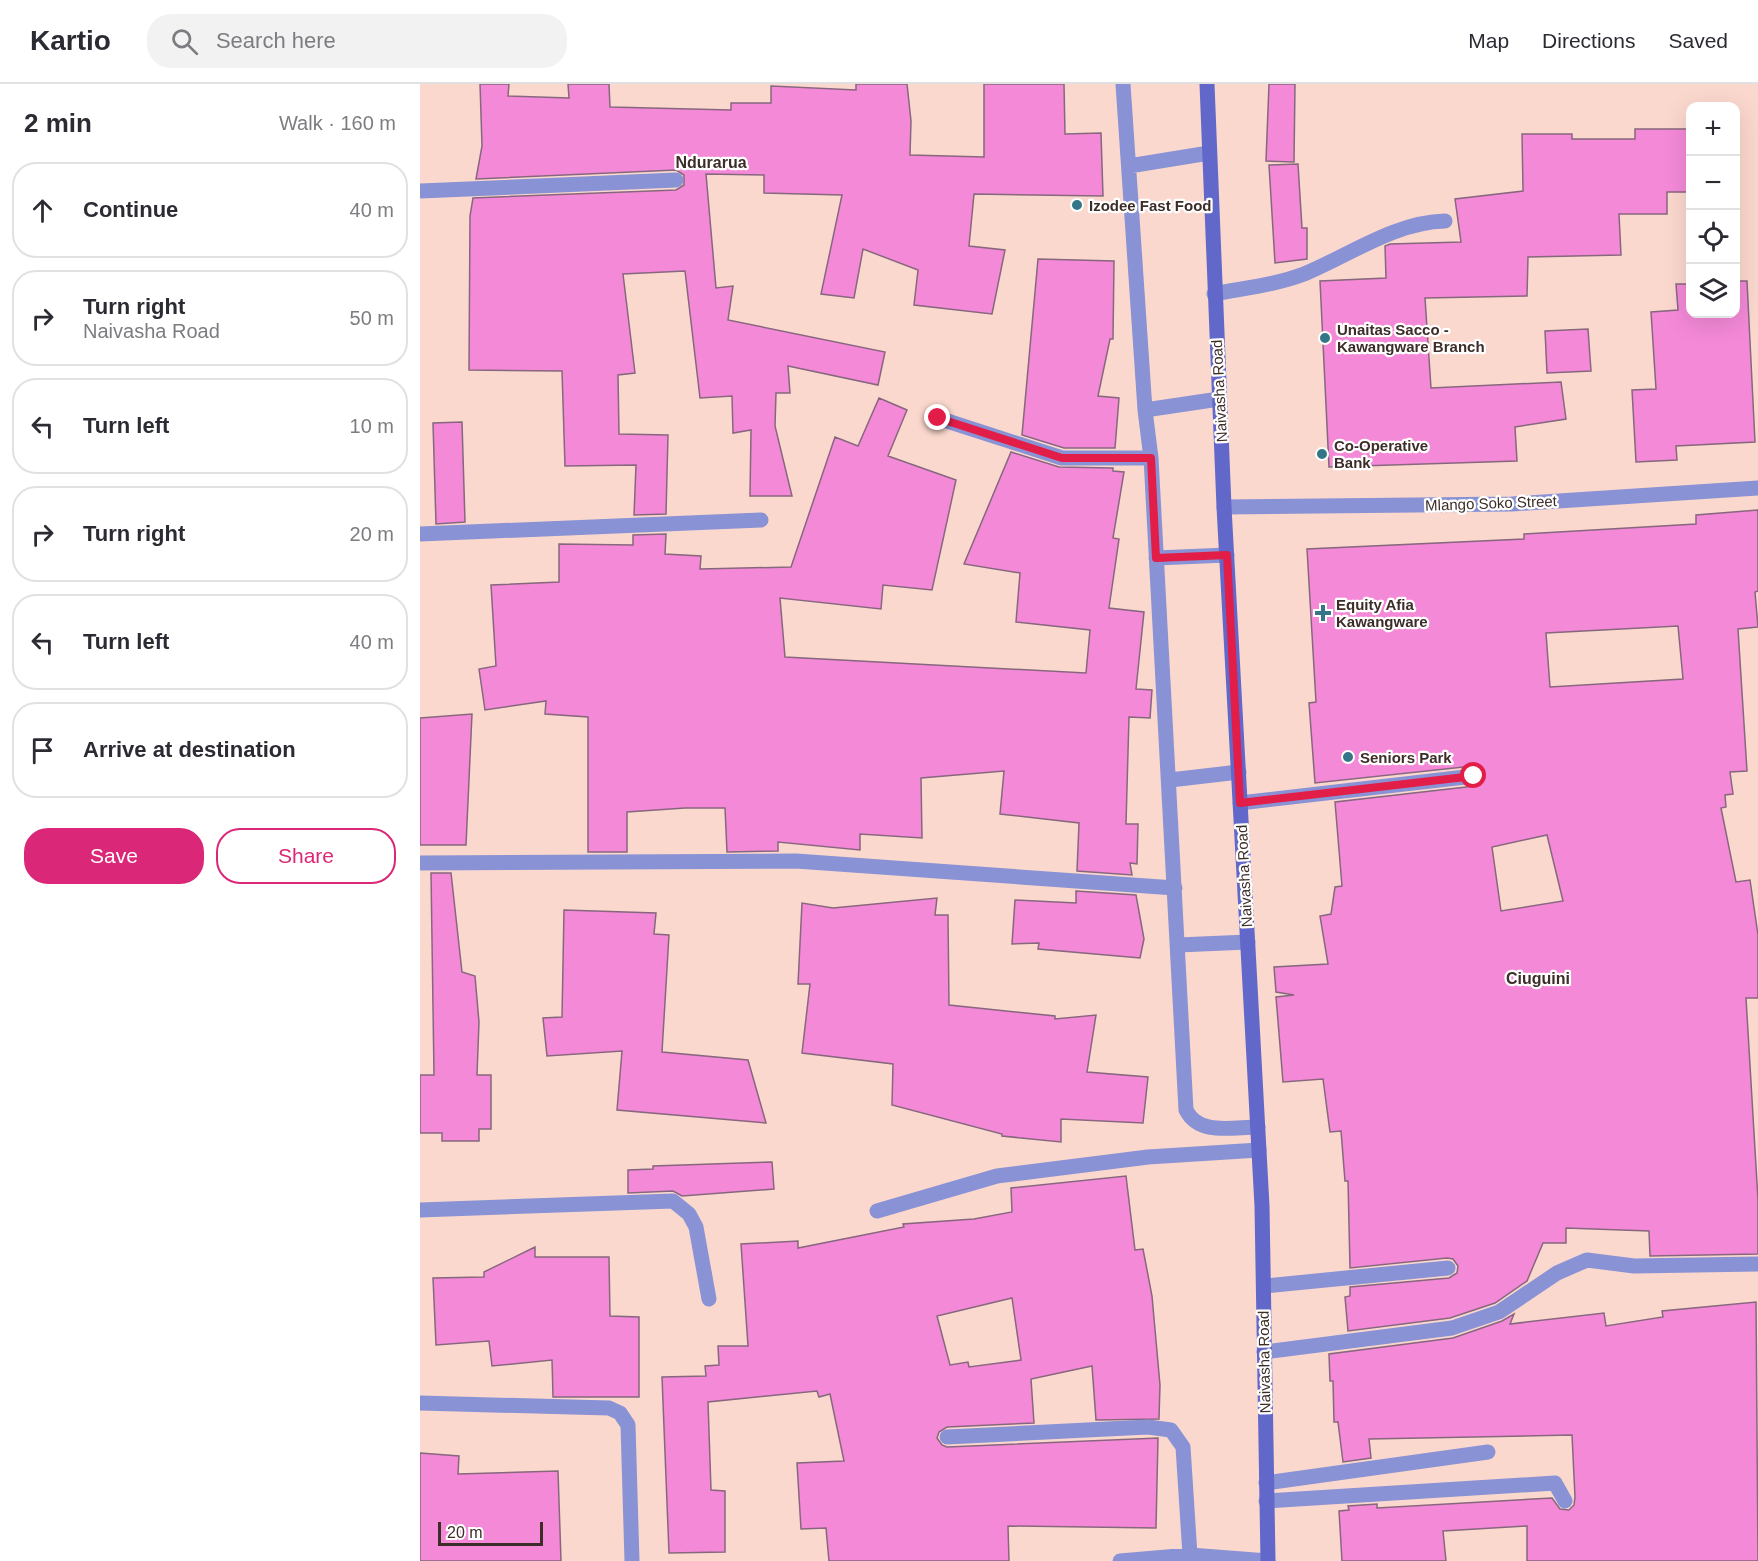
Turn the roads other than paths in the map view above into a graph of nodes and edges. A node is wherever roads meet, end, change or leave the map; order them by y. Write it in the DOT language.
graph roads {
  1 [pos="1123,84"];
  2 [pos="1207,84"];
  3 [pos="1209,153"];
  4 [pos="1129,166"];
  5 [pos="676,180"];
  6 [pos="420,191"];
  7 [pos="1445,221"];
  8 [pos="1214,294"];
  9 [pos="1219,399"];
  10 [pos="1145,410"];
  11 [pos="938,418"];
  12 [pos="1151,458"];
  13 [pos="1758,488"];
  14 [pos="1224,507"];
  15 [pos="761,520"];
  16 [pos="420,534"];
  17 [pos="1227,555"];
  18 [pos="1156,558"];
  19 [pos="1239,772"];
  20 [pos="1474,776"];
  21 [pos="1170,780"];
  22 [pos="1240,803"];
  23 [pos="420,862"];
  24 [pos="1175,888"];
  25 [pos="1248,942"];
  26 [pos="1178,945"];
  27 [pos="1258,1127"];
  28 [pos="1259,1150"];
  29 [pos="420,1209"];
  30 [pos="877,1211"];
  31 [pos="1758,1264"];
  32 [pos="1448,1268"];
  33 [pos="1264,1286"];
  34 [pos="709,1299"];
  35 [pos="1264,1352"];
  36 [pos="420,1403"];
  37 [pos="947,1437"];
  38 [pos="1488,1452"];
  39 [pos="1266,1484"];
  40 [pos="1565,1501"];
  41 [pos="1266,1502"];
  42 [pos="1190,1558"];
  43 [pos="632,1561"];
  44 [pos="1120,1561"];
  45 [pos="1268,1561"];
  1 -- 4 [label="street"];
  2 -- 3 [label="main road, Naivasha Road"];
  3 -- 4 [label="street"];
  3 -- 8 [label="main road, Naivasha Road"];
  4 -- 10 [label="street"];
  5 -- 6 [label="street"];
  7 -- 8 [label="street"];
  8 -- 9 [label="main road, Naivasha Road"];
  9 -- 10 [label="street"];
  9 -- 14 [label="main road, Naivasha Road"];
  10 -- 12 [label="street"];
  11 -- 12 [label="street"];
  12 -- 18 [label="street"];
  13 -- 14 [label="street, Mlango Soko Street"];
  14 -- 17 [label="main road, Naivasha Road"];
  15 -- 16 [label="street"];
  17 -- 18 [label="street"];
  17 -- 19 [label="main road, Naivasha Road"];
  18 -- 21 [label="street"];
  19 -- 21 [label="street"];
  19 -- 22 [label="main road, Naivasha Road"];
  20 -- 22 [label="street"];
  21 -- 24 [label="street"];
  22 -- 25 [label="main road, Naivasha Road"];
  23 -- 24 [label="street"];
  24 -- 26 [label="street"];
  25 -- 26 [label="street"];
  25 -- 27 [label="main road, Naivasha Road"];
  26 -- 27 [label="street"];
  27 -- 28 [label="main road, Naivasha Road"];
  28 -- 30 [label="street"];
  28 -- 33 [label="main road, Naivasha Road"];
  29 -- 34 [label="street"];
  31 -- 35 [label="street"];
  32 -- 33 [label="street"];
  33 -- 35 [label="main road, Naivasha Road"];
  35 -- 39 [label="main road, Naivasha Road"];
  36 -- 43 [label="street"];
  37 -- 42 [label="street"];
  38 -- 39 [label="street"];
  39 -- 41 [label="main road, Naivasha Road"];
  40 -- 41 [label="street"];
  41 -- 45 [label="main road, Naivasha Road"];
  42 -- 44 [label="street"];
  42 -- 45 [label="street"];
}
